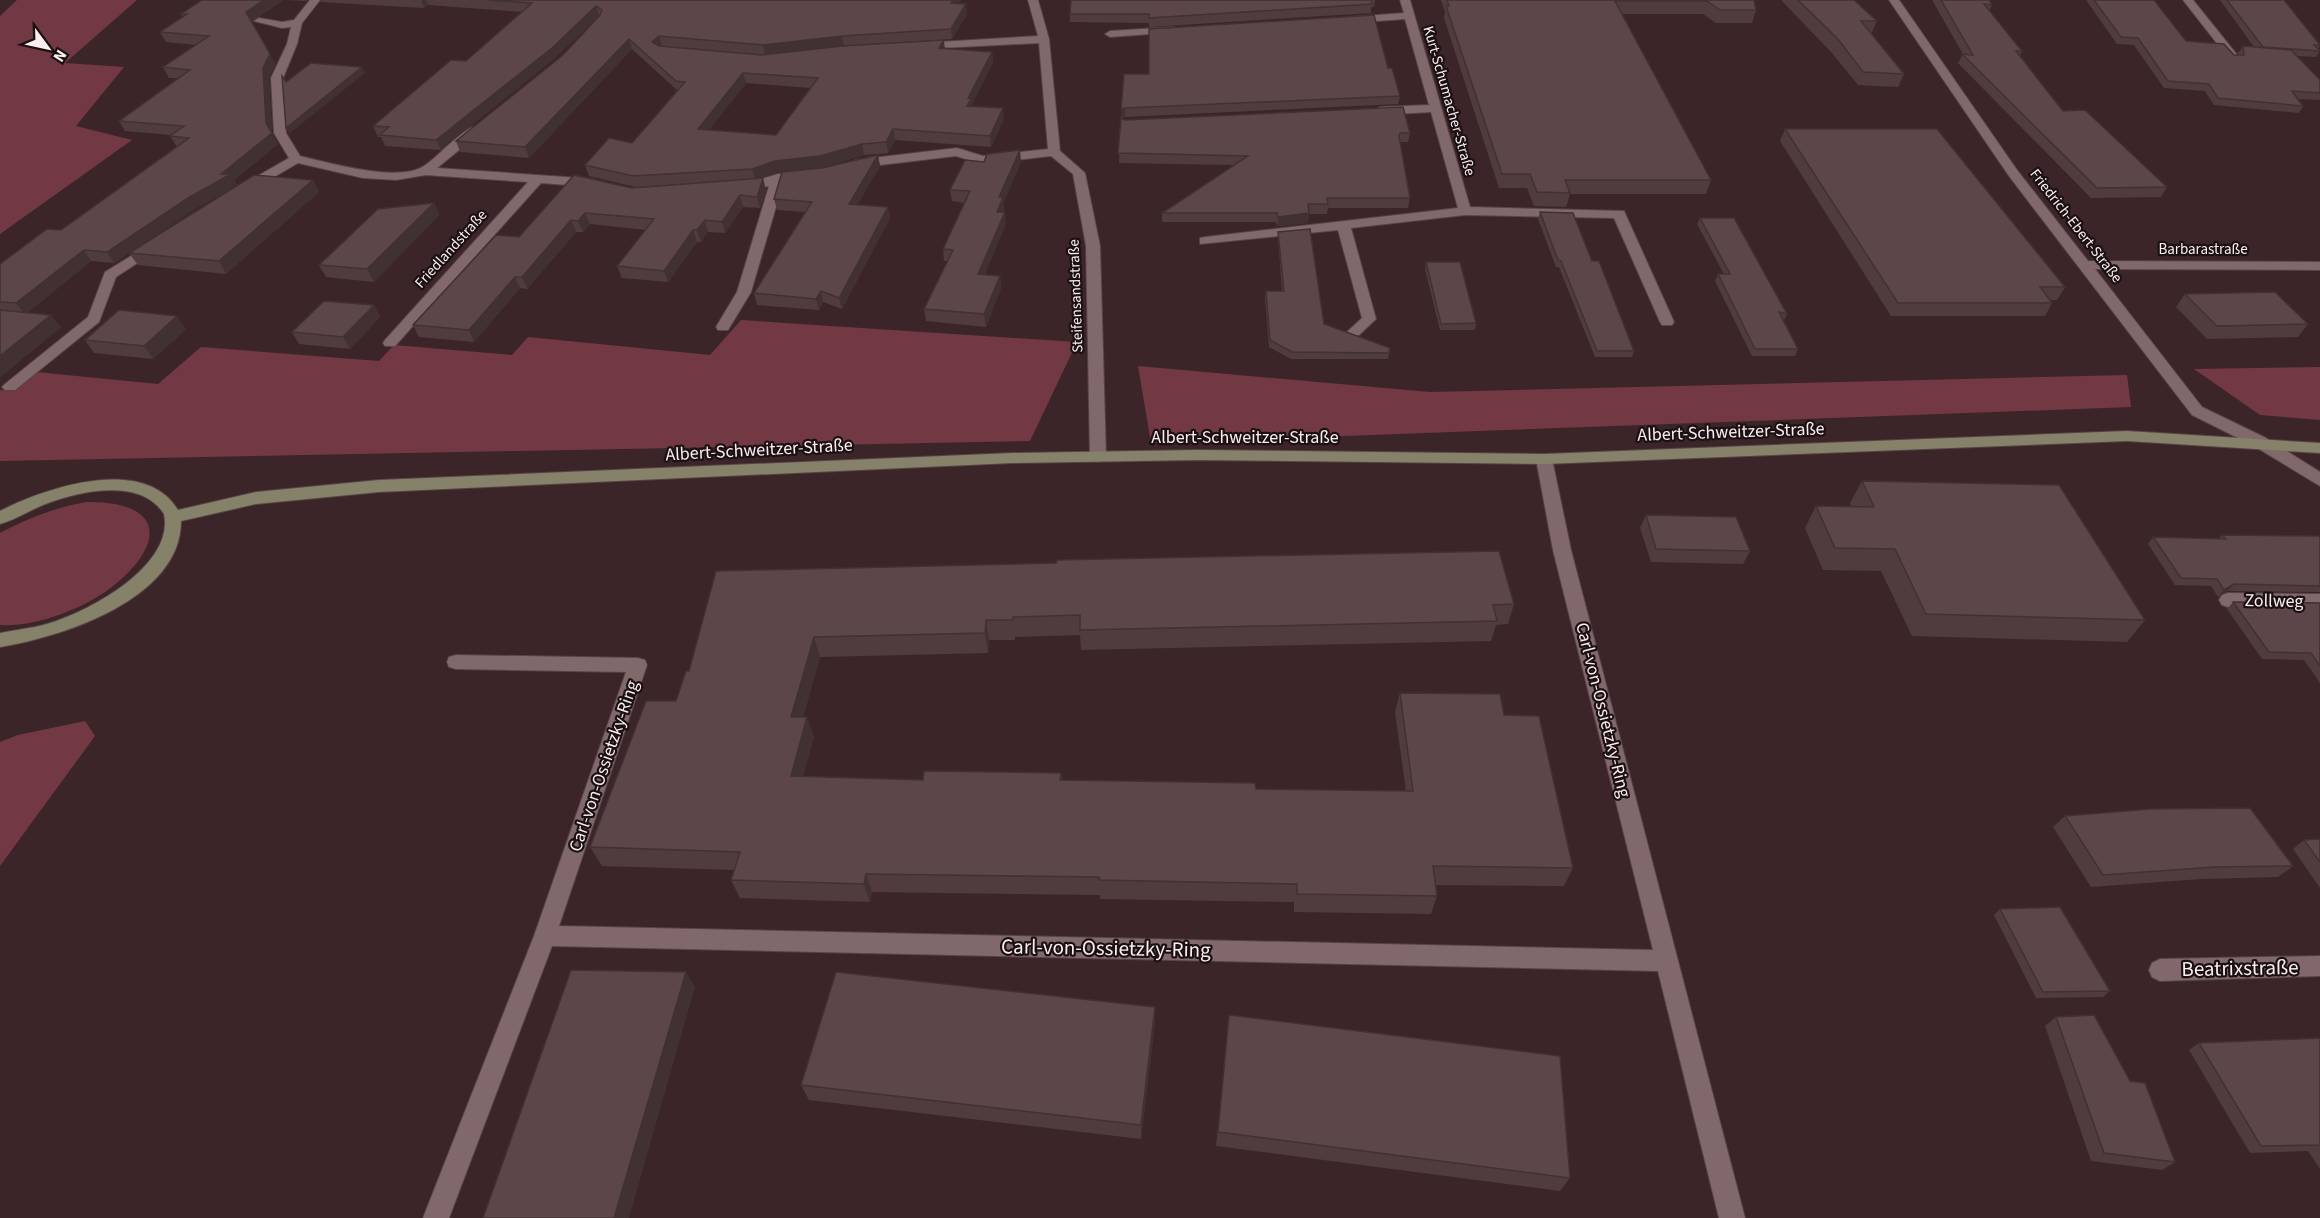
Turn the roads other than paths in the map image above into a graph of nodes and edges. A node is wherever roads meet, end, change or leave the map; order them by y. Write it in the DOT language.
graph roads {
  1 [pos="315,0"];
  2 [pos="1033,0"];
  3 [pos="1406,0"];
  4 [pos="1894,0"];
  5 [pos="2188,0"];
  6 [pos="1408,16"];
  7 [pos="1337,20"];
  8 [pos="259,21"];
  9 [pos="297,23"];
  10 [pos="1181,30"];
  11 [pos="1110,34"];
  12 [pos="1044,39"];
  13 [pos="913,47"];
  14 [pos="2234,58"];
  15 [pos="1435,108"];
  16 [pos="1363,112"];
  17 [pos="489,120"];
  18 [pos="1054,152"];
  19 [pos="296,159"];
  20 [pos="844,167"];
  21 [pos="426,171"];
  22 [pos="812,174"];
  23 [pos="778,178"];
  24 [pos="538,179"];
  25 [pos="604,186"];
  26 [pos="724,188"];
  27 [pos="230,198"];
  28 [pos="1465,211"];
  29 [pos="1344,227"];
  30 [pos="165,239"];
  31 [pos="1205,241"];
  32 [pos="2085,265"];
  33 [pos="2320,266"];
  34 [pos="1667,322"];
  35 [pos="723,327"];
  36 [pos="1354,332"];
  37 [pos="390,343"];
  38 [pos="10,387"];
  39 [pos="2260,442"];
  40 [pos="2320,448"];
  41 [pos="1098,456"];
  42 [pos="1544,459"];
  43 [pos="2320,480"];
  44 [pos="174,517"];
  45 [pos="0,518"];
  46 [pos="2228,600"];
  47 [pos="2320,601"];
  48 [pos="0,640"];
  49 [pos="456,662"];
  50 [pos="545,936"];
  51 [pos="1667,961"];
  52 [pos="2320,966"];
  53 [pos="2160,970"];
  54 [pos="436,1218"];
  55 [pos="1732,1218"];
  1 -- 9 [label="street"];
  2 -- 12 [label="street"];
  3 -- 6 [label="street, Kurt-Schumacher-Straße"];
  4 -- 32 [label="street, Friedrich-Ebert-Straße"];
  5 -- 14 [label="street"];
  6 -- 7 [label="street"];
  6 -- 15 [label="street, Kurt-Schumacher-Straße"];
  8 -- 9 [label="street"];
  9 -- 19 [label="street"];
  10 -- 11 [label="street"];
  12 -- 13 [label="street"];
  12 -- 18 [label="street"];
  15 -- 16 [label="street"];
  15 -- 28 [label="street, Kurt-Schumacher-Straße"];
  17 -- 21 [label="street"];
  18 -- 20 [label="street"];
  18 -- 41 [label="street, Steifensandstraße"];
  19 -- 21 [label="street"];
  19 -- 27 [label="street"];
  21 -- 24 [label="street"];
  22 -- 23 [label="street"];
  23 -- 26 [label="street"];
  23 -- 35 [label="street"];
  24 -- 25 [label="street"];
  24 -- 37 [label="street, Friedlandstraße"];
  28 -- 29 [label="street"];
  28 -- 34 [label="street"];
  29 -- 31 [label="street"];
  29 -- 36 [label="street"];
  30 -- 38 [label="street"];
  32 -- 33 [label="street, Barbarastraße"];
  32 -- 39 [label="street, Friedrich-Ebert-Straße"];
  39 -- 40 [label="street, Albert-Schweitzer-Straße"];
  39 -- 42 [label="street, Albert-Schweitzer-Straße"];
  39 -- 43 [label="street"];
  41 -- 42 [label="street, Albert-Schweitzer-Straße"];
  41 -- 44 [label="street, Albert-Schweitzer-Straße"];
  42 -- 51 [label="street, Carl-von-Ossietzky-Ring"];
  44 -- 45 [label="street"];
  44 -- 48 [label="street"];
  46 -- 47 [label="street, Zollweg"];
  49 -- 50 [label="street, Carl-von-Ossietzky-Ring"];
  50 -- 51 [label="street, Carl-von-Ossietzky-Ring"];
  50 -- 54 [label="street, Carl-von-Ossietzky-Ring"];
  51 -- 55 [label="street, Carl-von-Ossietzky-Ring"];
  52 -- 53 [label="street, Beatrixstraße"];
}
